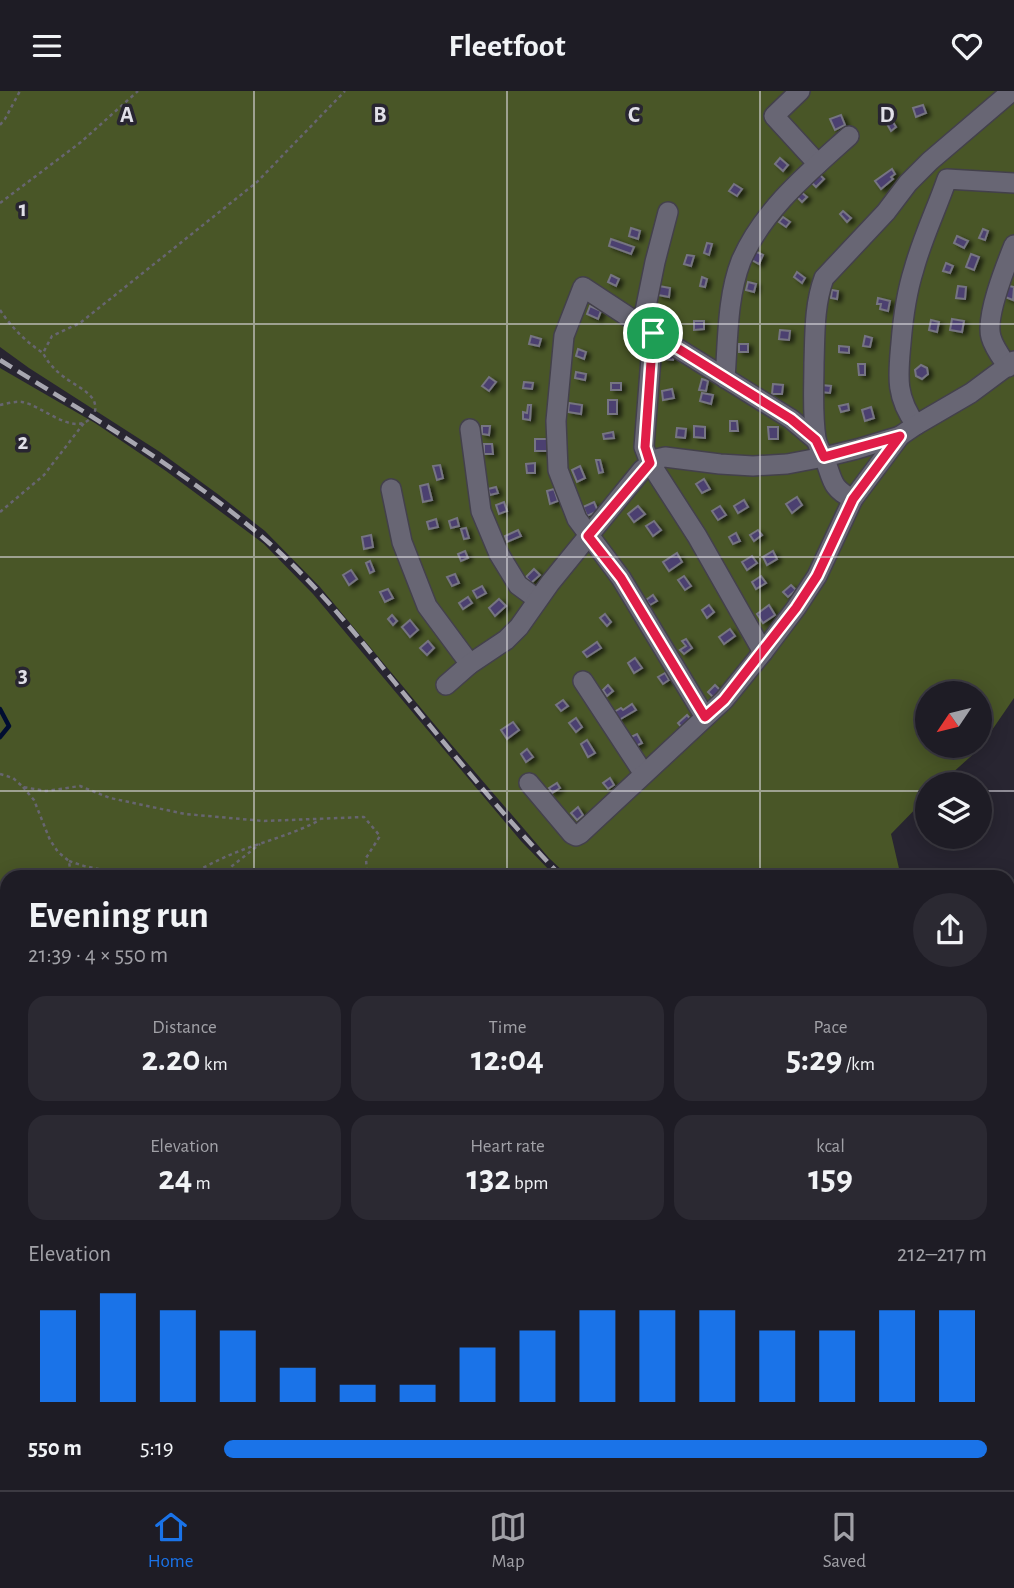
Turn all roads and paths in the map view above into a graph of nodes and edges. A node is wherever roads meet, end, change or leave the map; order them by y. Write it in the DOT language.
graph roads {
  1 [pos="20,91"];
  2 [pos="138,91"];
  3 [pos="345,91"];
  4 [pos="800,91"];
  5 [pos="1012,91"];
  6 [pos="0,125"];
  7 [pos="849,136"];
  8 [pos="818,164"];
  9 [pos="1014,183"];
  10 [pos="0,203"];
  11 [pos="668,212"];
  12 [pos="1014,245"];
  13 [pos="0,310"];
  14 [pos="647,330"];
  15 [pos="43,353"];
  16 [pos="1011,364"];
  17 [pos="725,378"];
  18 [pos="0,405"];
  19 [pos="83,423"];
  20 [pos="470,429"];
  21 [pos="908,430"];
  22 [pos="820,449"];
  23 [pos="650,463"];
  24 [pos="391,489"];
  25 [pos="853,499"];
  26 [pos="0,512"];
  27 [pos="588,536"];
  28 [pos="537,599"];
  29 [pos="763,652"];
  30 [pos="470,664"];
  31 [pos="583,681"];
  32 [pos="446,685"];
  33 [pos="705,717"];
  34 [pos="0,774"];
  35 [pos="644,774"];
  36 [pos="529,783"];
  37 [pos="23,787"];
  38 [pos="323,819"];
  39 [pos="263,842"];
  40 [pos="69,862"];
  41 [pos="70,870"];
  42 [pos="104,870"];
  43 [pos="196,870"];
  44 [pos="228,870"];
  45 [pos="367,870"];
  1 -- 6 [label="path"];
  2 -- 10 [label="path"];
  3 -- 15 [label="path"];
  4 -- 8 [label="street"];
  5 -- 22 [label="street"];
  7 -- 8 [label="street"];
  8 -- 17 [label="street"];
  9 -- 21 [label="street"];
  11 -- 14 [label="street"];
  12 -- 16 [label="street"];
  13 -- 15 [label="path"];
  14 -- 17 [label="street"];
  14 -- 23 [label="street"];
  14 -- 27 [label="street"];
  15 -- 19 [label="path"];
  16 -- 21 [label="street"];
  17 -- 22 [label="street"];
  18 -- 19 [label="path"];
  19 -- 26 [label="path"];
  20 -- 28 [label="street"];
  21 -- 22 [label="street"];
  21 -- 25 [label="street"];
  22 -- 23 [label="street"];
  22 -- 25 [label="street"];
  23 -- 27 [label="street"];
  23 -- 29 [label="street"];
  24 -- 30 [label="street"];
  25 -- 29 [label="street"];
  27 -- 28 [label="street"];
  27 -- 33 [label="street"];
  28 -- 30 [label="street"];
  29 -- 33 [label="street"];
  30 -- 32 [label="street"];
  31 -- 35 [label="street"];
  33 -- 35 [label="street"];
  34 -- 37 [label="path"];
  35 -- 36 [label="street"];
  37 -- 38 [label="path"];
  37 -- 40 [label="path"];
  38 -- 39 [label="path"];
  38 -- 45 [label="path"];
  39 -- 43 [label="path"];
  39 -- 44 [label="path"];
  40 -- 41 [label="path"];
  40 -- 42 [label="path"];
}
